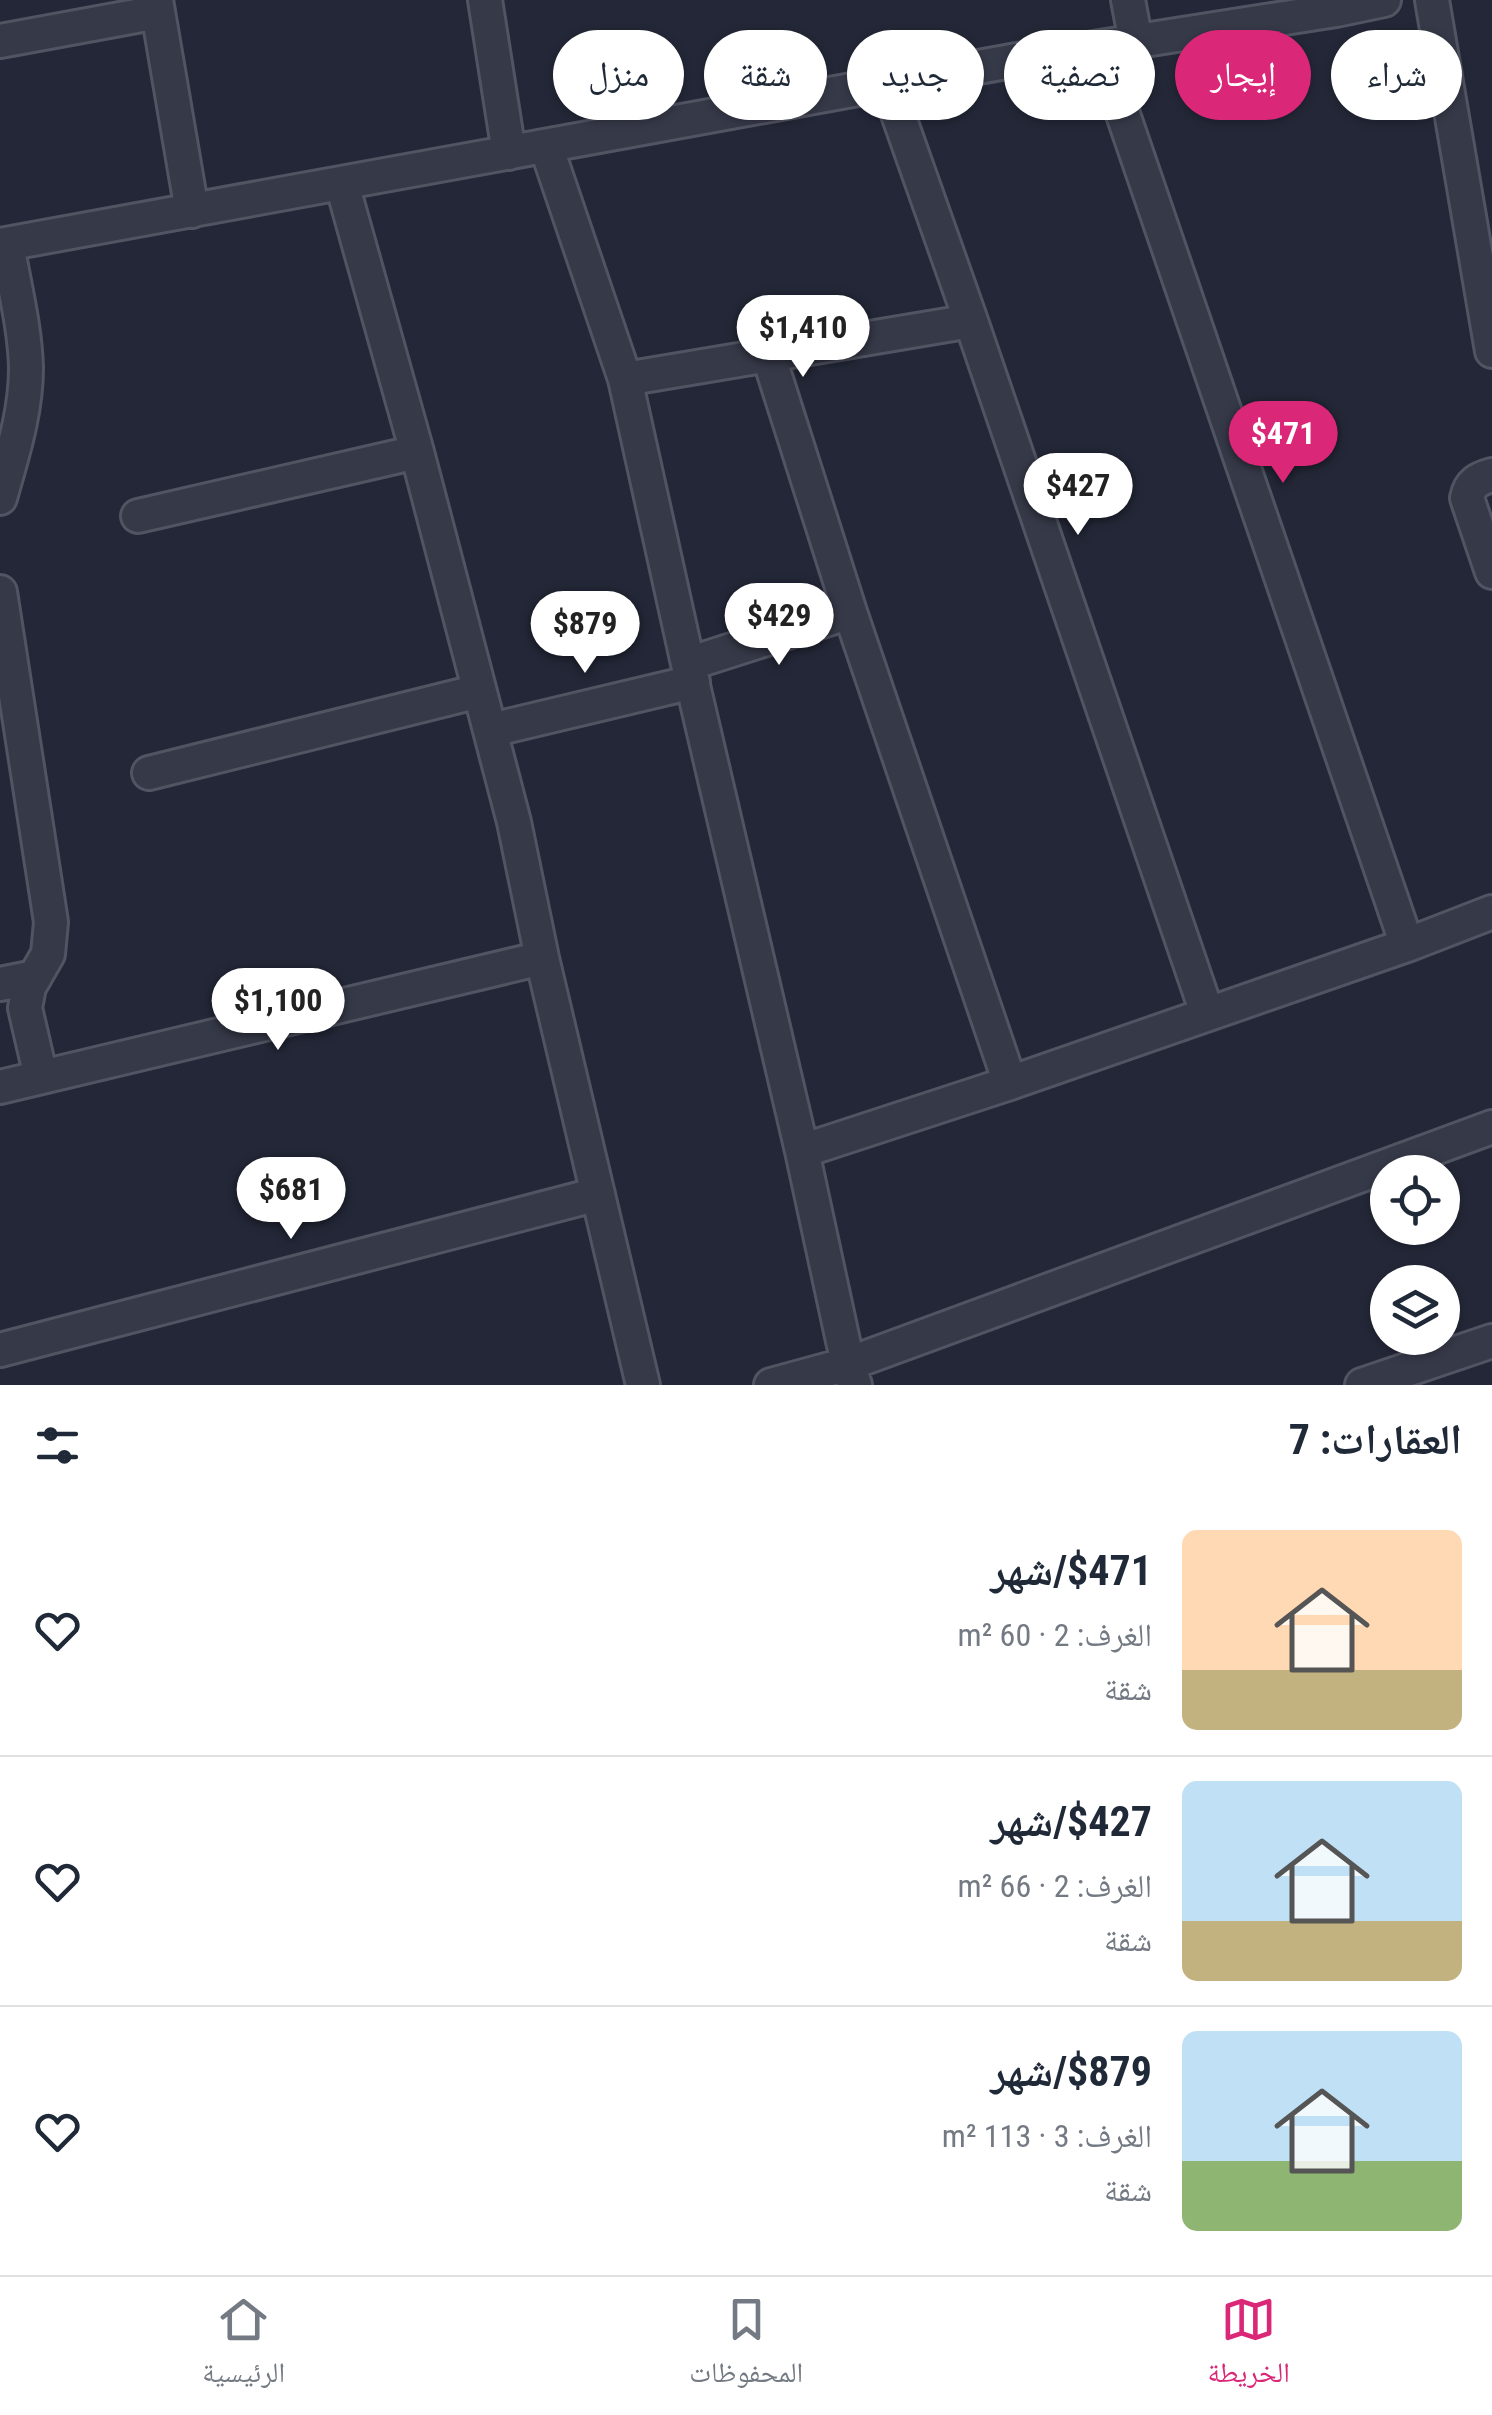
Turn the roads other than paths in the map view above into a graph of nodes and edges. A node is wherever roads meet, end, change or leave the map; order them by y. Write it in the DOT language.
graph roads {
  1 [pos="484,0"];
  2 [pos="1128,0"];
  3 [pos="1384,0"];
  4 [pos="1432,0"];
  5 [pos="1335,5"];
  6 [pos="157,6"];
  7 [pos="1134,30"];
  8 [pos="1155,38"];
  9 [pos="0,40"];
  10 [pos="847,91"];
  11 [pos="900,120"];
  12 [pos="1125,120"];
  13 [pos="546,146"];
  14 [pos="509,153"];
  15 [pos="342,184"];
  16 [pos="192,211"];
  17 [pos="3,245"];
  18 [pos="971,321"];
  19 [pos="1492,350"];
  20 [pos="768,354"];
  21 [pos="625,379"];
  22 [pos="417,452"];
  23 [pos="1492,475"];
  24 [pos="1,494"];
  25 [pos="138,516"];
  26 [pos="1492,572"];
  27 [pos="0,592"];
  28 [pos="850,612"];
  29 [pos="691,673"];
  30 [pos="479,691"];
  31 [pos="491,730"];
  32 [pos="150,774"];
  33 [pos="1492,912"];
  34 [pos="1407,946"];
  35 [pos="542,958"];
  36 [pos="34,977"];
  37 [pos="0,984"];
  38 [pos="1208,1013"];
  39 [pos="42,1077"];
  40 [pos="1010,1083"];
  41 [pos="0,1087"];
  42 [pos="1492,1128"];
  43 [pos="802,1151"];
  44 [pos="598,1194"];
  45 [pos="1492,1341"];
  46 [pos="0,1350"];
  47 [pos="851,1374"];
  48 [pos="643,1385"];
  49 [pos="770,1385"];
  50 [pos="1362,1385"];
  1 -- 14 [label="street"];
  2 -- 7 [label="street"];
  3 -- 5 [label="street"];
  4 -- 19 [label="street"];
  5 -- 8 [label="street"];
  6 -- 9 [label="street"];
  6 -- 16 [label="street"];
  10 -- 13 [label="street"];
  11 -- 18 [label="street"];
  12 -- 34 [label="street"];
  13 -- 14 [label="street"];
  13 -- 21 [label="street"];
  14 -- 15 [label="street"];
  15 -- 16 [label="street"];
  15 -- 22 [label="street"];
  16 -- 17 [label="street"];
  17 -- 24 [label="street"];
  18 -- 20 [label="street"];
  18 -- 38 [label="street"];
  20 -- 21 [label="street"];
  20 -- 28 [label="street"];
  21 -- 29 [label="street"];
  22 -- 25 [label="street"];
  22 -- 30 [label="street"];
  23 -- 26 [label="street"];
  27 -- 36 [label="street"];
  28 -- 29 [label="street"];
  28 -- 40 [label="street"];
  29 -- 31 [label="street"];
  29 -- 43 [label="street"];
  30 -- 31 [label="street"];
  30 -- 32 [label="street"];
  31 -- 35 [label="street"];
  33 -- 34 [label="street"];
  34 -- 38 [label="street"];
  35 -- 39 [label="street"];
  35 -- 44 [label="street"];
  36 -- 37 [label="street"];
  36 -- 39 [label="street"];
  38 -- 40 [label="street"];
  39 -- 41 [label="street"];
  40 -- 43 [label="street"];
  42 -- 47 [label="street"];
  43 -- 47 [label="street"];
  44 -- 46 [label="street"];
  44 -- 48 [label="street"];
  45 -- 50 [label="street"];
  47 -- 49 [label="street"];
}
